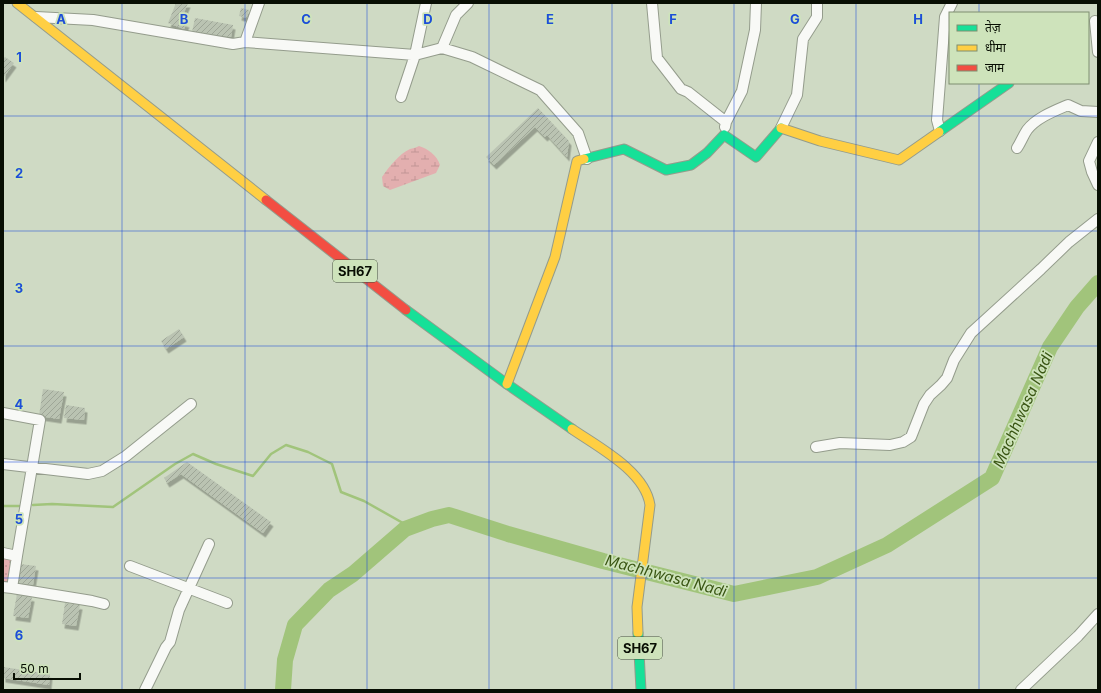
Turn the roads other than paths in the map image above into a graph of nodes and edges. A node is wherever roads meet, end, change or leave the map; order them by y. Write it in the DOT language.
graph roads {
  1 [pos="17,3"];
  2 [pos="259,3"];
  3 [pos="426,3"];
  4 [pos="468,3"];
  5 [pos="652,3"];
  6 [pos="756,3"];
  7 [pos="817,3"];
  8 [pos="952,3"];
  9 [pos="34,17"];
  10 [pos="1094,22"];
  11 [pos="245,42"];
  12 [pos="442,48"];
  13 [pos="1098,52"];
  14 [pos="415,55"];
  15 [pos="1008,84"];
  16 [pos="401,97"];
  17 [pos="1098,112"];
  18 [pos="726,122"];
  19 [pos="781,128"];
  20 [pos="940,131"];
  21 [pos="724,135"];
  22 [pos="1098,142"];
  23 [pos="1018,148"];
  24 [pos="587,159"];
  25 [pos="1098,185"];
  26 [pos="1098,219"];
  27 [pos="507,384"];
  28 [pos="191,404"];
  29 [pos="3,413"];
  30 [pos="816,447"];
  31 [pos="3,464"];
  32 [pos="32,468"];
  33 [pos="209,544"];
  34 [pos="3,554"];
  35 [pos="17,556"];
  36 [pos="130,566"];
  37 [pos="7,588"];
  38 [pos="190,588"];
  39 [pos="227,603"];
  40 [pos="104,604"];
  41 [pos="1098,614"];
  42 [pos="145,690"];
  43 [pos="641,690"];
  44 [pos="1022,690"];
  1 -- 9 [label="main road, SH67"];
  2 -- 11 [label="street"];
  3 -- 14 [label="street"];
  4 -- 12 [label="street"];
  5 -- 18 [label="street"];
  6 -- 18 [label="street"];
  7 -- 19 [label="street"];
  8 -- 20 [label="street"];
  9 -- 11 [label="street"];
  9 -- 27 [label="main road, SH67"];
  10 -- 13 [label="street"];
  11 -- 14 [label="street"];
  12 -- 14 [label="street"];
  12 -- 24 [label="street"];
  14 -- 16 [label="street"];
  15 -- 20 [label="main road"];
  17 -- 23 [label="street"];
  18 -- 21 [label="street"];
  19 -- 20 [label="main road"];
  19 -- 21 [label="main road"];
  21 -- 24 [label="main road"];
  22 -- 25 [label="street"];
  24 -- 27 [label="main road"];
  26 -- 30 [label="street"];
  27 -- 43 [label="main road, SH67"];
  28 -- 32 [label="street"];
  29 -- 32 [label="street"];
  31 -- 32 [label="street"];
  32 -- 35 [label="street"];
  33 -- 38 [label="street"];
  34 -- 35 [label="street"];
  35 -- 37 [label="street"];
  36 -- 38 [label="street"];
  37 -- 40 [label="street"];
  38 -- 39 [label="street"];
  38 -- 42 [label="street"];
  41 -- 44 [label="street"];
}
